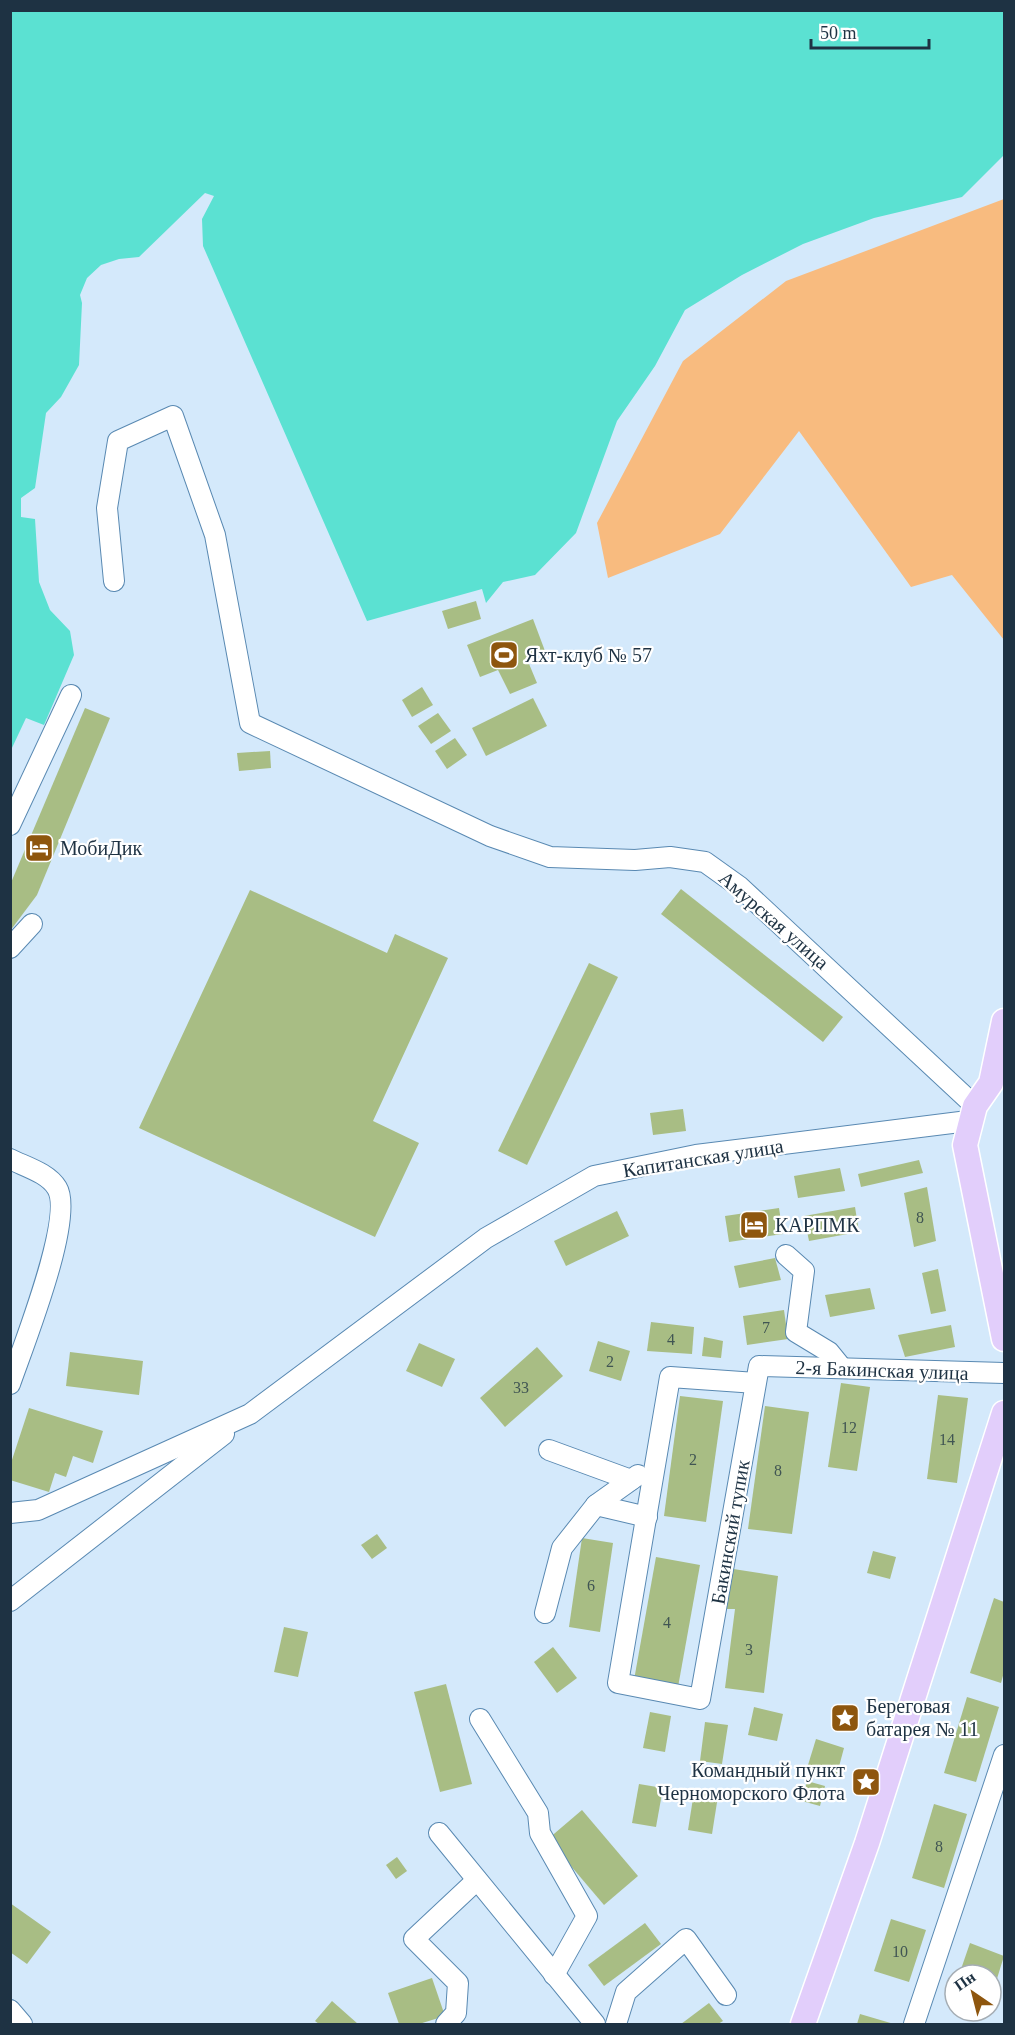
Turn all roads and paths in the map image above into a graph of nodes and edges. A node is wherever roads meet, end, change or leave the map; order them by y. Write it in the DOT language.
graph roads {
  1 [pos="114,581"];
  2 [pos="70,695"];
  3 [pos="10,825"];
  4 [pos="32,924"];
  5 [pos="10,948"];
  6 [pos="1005,1021"];
  7 [pos="971,1113"];
  8 [pos="10,1159"];
  9 [pos="786,1255"];
  10 [pos="1003,1325"];
  11 [pos="842,1368"];
  12 [pos="1005,1373"];
  13 [pos="758,1374"];
  14 [pos="10,1384"];
  15 [pos="1005,1413"];
  16 [pos="250,1414"];
  17 [pos="549,1450"];
  18 [pos="656,1462"];
  19 [pos="631,1480"];
  20 [pos="596,1505"];
  21 [pos="10,1513"];
  22 [pos="647,1517"];
  23 [pos="10,1601"];
  24 [pos="545,1613"];
  25 [pos="480,1719"];
  26 [pos="1005,1755"];
  27 [pos="439,1833"];
  28 [pos="477,1880"];
  29 [pos="554,1975"];
  30 [pos="726,1995"];
  31 [pos="10,2010"];
  32 [pos="22,2025"];
  33 [pos="446,2025"];
  34 [pos="595,2025"];
  35 [pos="616,2025"];
  36 [pos="803,2025"];
  37 [pos="914,2025"];
  1 -- 7 [label="street, Амурская улица"];
  2 -- 3 [label="street"];
  4 -- 5 [label="street"];
  6 -- 7 [label="main road"];
  7 -- 10 [label="main road"];
  7 -- 16 [label="street, Капитанская улица"];
  8 -- 14 [label="street"];
  9 -- 11 [label="street"];
  11 -- 12 [label="street, 2-я Бакинская улица"];
  11 -- 13 [label="street, 2-я Бакинская улица"];
  13 -- 18 [label="street, 2-я Бакинская улица"];
  13 -- 22 [label="street, Бакинский тупик"];
  15 -- 36 [label="main road"];
  16 -- 21 [label="street"];
  16 -- 23 [label="street"];
  17 -- 19 [label="street"];
  18 -- 19 [label="street"];
  18 -- 22 [label="street"];
  19 -- 20 [label="street"];
  20 -- 22 [label="street"];
  20 -- 24 [label="street"];
  25 -- 29 [label="street"];
  26 -- 37 [label="street"];
  27 -- 28 [label="street"];
  28 -- 29 [label="street"];
  28 -- 33 [label="street"];
  29 -- 34 [label="street"];
  30 -- 35 [label="street"];
  31 -- 32 [label="street"];
}
